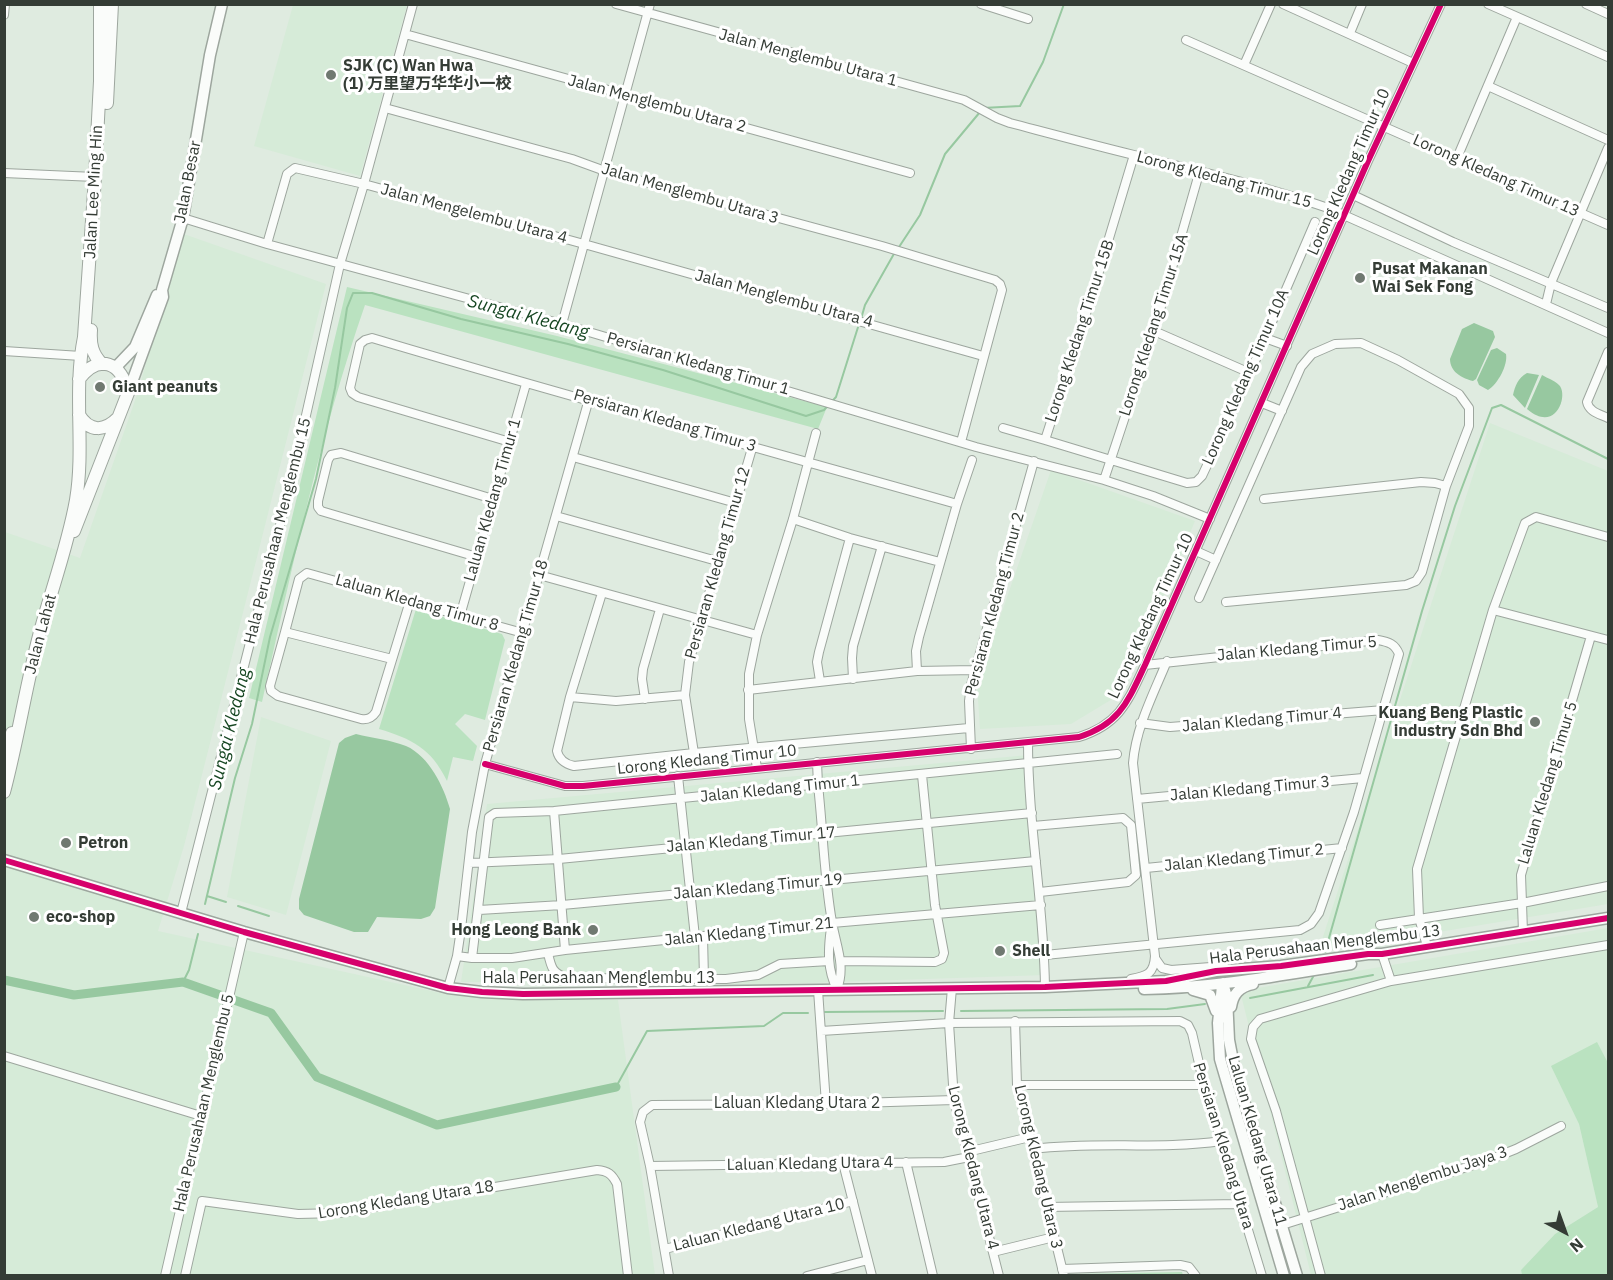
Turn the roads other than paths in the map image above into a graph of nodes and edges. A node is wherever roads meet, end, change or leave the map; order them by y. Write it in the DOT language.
graph roads {
  1 [pos="5,4"];
  2 [pos="112,4"];
  3 [pos="224,4"];
  4 [pos="413,4"];
  5 [pos="616,4"];
  6 [pos="650,4"];
  7 [pos="981,4"];
  8 [pos="1270,4"];
  9 [pos="1283,4"];
  10 [pos="1362,4"];
  11 [pos="1441,4"];
  12 [pos="1488,4"];
  13 [pos="1586,4"];
  14 [pos="99,7"];
  15 [pos="647,14"];
  16 [pos="1608,14"];
  17 [pos="4,15"];
  18 [pos="1517,17"];
  19 [pos="1028,20"];
  20 [pos="1350,33"];
  21 [pos="405,34"];
  22 [pos="1186,40"];
  23 [pos="1608,57"];
  24 [pos="1413,63"];
  25 [pos="1244,65"];
  26 [pos="1488,86"];
  27 [pos="626,95"];
  28 [pos="385,108"];
  29 [pos="997,118"];
  30 [pos="1384,126"];
  31 [pos="1608,140"];
  32 [pos="1608,148"];
  33 [pos="1134,155"];
  34 [pos="1457,159"];
  35 [pos="1200,170"];
  36 [pos="605,171"];
  37 [pos="4,173"];
  38 [pos="910,173"];
  39 [pos="95,177"];
  40 [pos="364,184"];
  41 [pos="1353,195"];
  42 [pos="1581,213"];
  43 [pos="1344,215"];
  44 [pos="183,218"];
  45 [pos="1315,222"];
  46 [pos="1608,225"];
  47 [pos="267,244"];
  48 [pos="584,244"];
  49 [pos="340,264"];
  50 [pos="1551,283"];
  51 [pos="162,290"];
  52 [pos="1546,304"];
  53 [pos="1608,308"];
  54 [pos="562,324"];
  55 [pos="1154,331"];
  56 [pos="1608,333"];
  57 [pos="1265,338"];
  58 [pos="1287,346"];
  59 [pos="4,351"];
  60 [pos="1608,352"];
  61 [pos="81,356"];
  62 [pos="983,356"];
  63 [pos="102,364"];
  64 [pos="116,367"];
  65 [pos="1250,373"];
  66 [pos="79,378"];
  67 [pos="526,384"];
  68 [pos="128,393"];
  69 [pos="589,399"];
  70 [pos="1262,403"];
  71 [pos="1282,411"];
  72 [pos="79,414"];
  73 [pos="119,417"];
  74 [pos="1608,418"];
  75 [pos="1003,428"];
  76 [pos="816,433"];
  77 [pos="1045,441"];
  78 [pos="510,442"];
  79 [pos="961,442"];
  80 [pos="753,446"];
  81 [pos="573,457"];
  82 [pos="1111,459"];
  83 [pos="972,460"];
  84 [pos="1034,461"];
  85 [pos="808,462"];
  86 [pos="1104,480"];
  87 [pos="1446,486"];
  88 [pos="493,499"];
  89 [pos="1264,499"];
  90 [pos="736,502"];
  91 [pos="957,504"];
  92 [pos="556,516"];
  93 [pos="793,519"];
  94 [pos="1210,519"];
  95 [pos="1608,537"];
  96 [pos="850,538"];
  97 [pos="882,546"];
  98 [pos="1196,551"];
  99 [pos="63,553"];
  100 [pos="477,557"];
  101 [pos="1216,560"];
  102 [pos="717,561"];
  103 [pos="940,562"];
  104 [pos="539,575"];
  105 [pos="602,593"];
  106 [pos="1199,598"];
  107 [pos="410,601"];
  108 [pos="1226,602"];
  109 [pos="660,609"];
  110 [pos="1493,610"];
  111 [pos="460,616"];
  112 [pos="700,619"];
  113 [pos="285,632"];
  114 [pos="523,633"];
  115 [pos="757,635"];
  116 [pos="1591,636"];
  117 [pos="1608,640"];
  118 [pos="392,659"];
  119 [pos="1167,661"];
  120 [pos="1145,665"];
  121 [pos="975,670"];
  122 [pos="917,671"];
  123 [pos="853,678"];
  124 [pos="820,681"];
  125 [pos="748,690"];
  126 [pos="685,695"];
  127 [pos="570,697"];
  128 [pos="645,699"];
  129 [pos="1384,710"];
  130 [pos="20,715"];
  131 [pos="1140,723"];
  132 [pos="969,728"];
  133 [pos="1028,742"];
  134 [pos="753,748"];
  135 [pos="971,749"];
  136 [pos="694,753"];
  137 [pos="1117,754"];
  138 [pos="4,755"];
  139 [pos="817,762"];
  140 [pos="485,764"];
  141 [pos="1028,764"];
  142 [pos="757,768"];
  143 [pos="922,775"];
  144 [pos="678,776"];
  145 [pos="1363,778"];
  146 [pos="818,785"];
  147 [pos="4,792"];
  148 [pos="681,798"];
  149 [pos="1137,799"];
  150 [pos="554,811"];
  151 [pos="1032,813"];
  152 [pos="927,824"];
  153 [pos="1033,826"];
  154 [pos="823,834"];
  155 [pos="686,845"];
  156 [pos="1342,848"];
  157 [pos="559,859"];
  158 [pos="4,860"];
  159 [pos="1036,861"];
  160 [pos="484,862"];
  161 [pos="469,863"];
  162 [pos="1146,868"];
  163 [pos="932,871"];
  164 [pos="828,881"];
  165 [pos="1608,886"];
  166 [pos="1040,892"];
  167 [pos="691,893"];
  168 [pos="1522,903"];
  169 [pos="562,905"];
  170 [pos="1041,905"];
  171 [pos="479,910"];
  172 [pos="181,913"];
  173 [pos="937,915"];
  174 [pos="1419,918"];
  175 [pos="1608,918"];
  176 [pos="832,924"];
  177 [pos="1380,925"];
  178 [pos="244,932"];
  179 [pos="1523,932"];
  180 [pos="699,937"];
  181 [pos="1153,944"];
  182 [pos="1608,945"];
  183 [pos="1427,946"];
  184 [pos="565,950"];
  185 [pos="548,953"];
  186 [pos="1382,954"];
  187 [pos="1045,955"];
  188 [pos="457,956"];
  189 [pos="1155,956"];
  190 [pos="472,958"];
  191 [pos="829,961"];
  192 [pos="840,961"];
  193 [pos="1296,964"];
  194 [pos="1281,966"];
  195 [pos="1273,977"];
  196 [pos="704,979"];
  197 [pos="1166,981"];
  198 [pos="1391,981"];
  199 [pos="1112,983"];
  200 [pos="1223,983"];
  201 [pos="1045,987"];
  202 [pos="448,988"];
  203 [pos="952,988"];
  204 [pos="1182,988"];
  205 [pos="837,989"];
  206 [pos="818,990"];
  207 [pos="1015,1021"];
  208 [pos="949,1023"];
  209 [pos="1223,1023"];
  210 [pos="821,1031"];
  211 [pos="4,1056"];
  212 [pos="1017,1085"];
  213 [pos="1204,1085"];
  214 [pos="954,1100"];
  215 [pos="826,1104"];
  216 [pos="201,1116"];
  217 [pos="1561,1126"];
  218 [pos="1030,1137"];
  219 [pos="1221,1142"];
  220 [pos="1034,1149"];
  221 [pos="968,1154"];
  222 [pos="906,1162"];
  223 [pos="843,1163"];
  224 [pos="650,1166"];
  225 [pos="853,1201"];
  226 [pos="1240,1204"];
  227 [pos="1046,1208"];
  228 [pos="1304,1217"];
  229 [pos="1282,1225"];
  230 [pos="1054,1237"];
  231 [pos="664,1249"];
  232 [pos="993,1251"];
  233 [pos="868,1260"];
  234 [pos="1063,1272"];
  235 [pos="165,1275"];
  236 [pos="185,1275"];
  237 [pos="628,1275"];
  238 [pos="669,1275"];
  239 [pos="807,1275"];
  240 [pos="872,1275"];
  241 [pos="933,1275"];
  242 [pos="999,1275"];
  243 [pos="1196,1275"];
  244 [pos="1262,1275"];
  245 [pos="1284,1275"];
  246 [pos="1297,1275"];
  247 [pos="1322,1275"];
  1 -- 17 [label="street"];
  2 -- 63 [label="main road, Jalan Lee Ming Hin"];
  3 -- 44 [label="street, Jalan Besar"];
  4 -- 21 [label="street, Hala Perusahaan Menglembu 15"];
  5 -- 15 [label="street, Jalan Menglembu Utara 1"];
  6 -- 15 [label="street"];
  7 -- 19 [label="street"];
  8 -- 25 [label="street"];
  9 -- 20 [label="street"];
  10 -- 20 [label="street"];
  11 -- 24 [label="street, Lorong Kledang Timur 10"];
  12 -- 18 [label="street"];
  13 -- 16 [label="street"];
  14 -- 39 [label="main road, Jalan Lee Ming Hin"];
  15 -- 27 [label="street"];
  15 -- 29 [label="street, Jalan Menglembu Utara 1"];
  18 -- 23 [label="street"];
  18 -- 26 [label="street"];
  20 -- 24 [label="street"];
  21 -- 27 [label="street, Jalan Menglembu Utara 2"];
  21 -- 28 [label="street, Hala Perusahaan Menglembu 15"];
  22 -- 25 [label="street, Lorong Kledang Timur 13"];
  24 -- 30 [label="street, Lorong Kledang Timur 10"];
  25 -- 30 [label="street, Lorong Kledang Timur 13"];
  26 -- 31 [label="street"];
  26 -- 34 [label="street"];
  27 -- 36 [label="street"];
  27 -- 38 [label="street, Jalan Menglembu Utara 2"];
  28 -- 36 [label="street, Jalan Menglembu Utara 3"];
  28 -- 40 [label="street, Hala Perusahaan Menglembu 15"];
  29 -- 33 [label="street, Lorong Kledang Timur 15"];
  30 -- 34 [label="street, Lorong Kledang Timur 13"];
  30 -- 41 [label="street, Lorong Kledang Timur 10"];
  32 -- 42 [label="street"];
  33 -- 35 [label="street, Lorong Kledang Timur 15"];
  33 -- 77 [label="street, Lorong Kledang Timur 15B"];
  34 -- 42 [label="street, Lorong Kledang Timur 13"];
  35 -- 43 [label="street, Lorong Kledang Timur 15"];
  35 -- 55 [label="street, Lorong Kledang Timur 15A"];
  36 -- 48 [label="street"];
  36 -- 62 [label="street, Jalan Menglembu Utara 3"];
  37 -- 39 [label="street"];
  39 -- 61 [label="main road, Jalan Lee Ming Hin"];
  40 -- 47 [label="street, Jalan Mengelembu Utara 4"];
  40 -- 48 [label="street, Jalan Mengelembu Utara 4"];
  40 -- 49 [label="street, Hala Perusahaan Menglembu 15"];
  41 -- 43 [label="street, Lorong Kledang Timur 10"];
  41 -- 50 [label="street"];
  42 -- 46 [label="street, Lorong Kledang Timur 13"];
  42 -- 50 [label="street"];
  43 -- 52 [label="street, Lorong Kledang Timur 15"];
  43 -- 58 [label="street, Lorong Kledang Timur 10"];
  44 -- 47 [label="street, Persiaran Kledang Timur 1"];
  44 -- 51 [label="street, Jalan Besar"];
  45 -- 57 [label="street, Lorong Kledang Timur 10A"];
  47 -- 49 [label="street, Persiaran Kledang Timur 1"];
  48 -- 54 [label="street"];
  48 -- 62 [label="street, Jalan Menglembu Utara 4"];
  49 -- 54 [label="street, Persiaran Kledang Timur 1"];
  49 -- 172 [label="street, Hala Perusahaan Menglembu 15"];
  50 -- 52 [label="street"];
  50 -- 53 [label="street"];
  51 -- 64 [label="street, Jalan Besar"];
  51 -- 68 [label="street, Jalan Besar"];
  52 -- 56 [label="street, Lorong Kledang Timur 15"];
  54 -- 79 [label="street, Persiaran Kledang Timur 1"];
  55 -- 65 [label="street"];
  55 -- 82 [label="street, Lorong Kledang Timur 15A"];
  57 -- 58 [label="street"];
  57 -- 65 [label="street, Lorong Kledang Timur 10A"];
  58 -- 70 [label="street, Lorong Kledang Timur 10"];
  59 -- 61 [label="street"];
  60 -- 74 [label="street"];
  61 -- 66 [label="main road, Jalan Lee Ming Hin"];
  62 -- 79 [label="street"];
  63 -- 64 [label="main road"];
  63 -- 66 [label="main road"];
  64 -- 68 [label="main road"];
  65 -- 82 [label="street, Lorong Kledang Timur 10A"];
  66 -- 72 [label="main road"];
  67 -- 69 [label="street, Persiaran Kledang Timur 3"];
  67 -- 78 [label="street, Laluan Kledang Timur 1"];
  67 -- 78 [label="street, Persiaran Kledang Timur 3"];
  68 -- 73 [label="main road"];
  69 -- 80 [label="street, Persiaran Kledang Timur 3"];
  69 -- 81 [label="street, Persiaran Kledang Timur 18"];
  70 -- 71 [label="street"];
  70 -- 94 [label="street, Lorong Kledang Timur 10"];
  71 -- 87 [label="street"];
  71 -- 101 [label="street"];
  72 -- 73 [label="main road"];
  72 -- 99 [label="main road, Jalan Lahat"];
  73 -- 99 [label="main road, Jalan Lahat"];
  75 -- 77 [label="street"];
  76 -- 85 [label="street"];
  77 -- 82 [label="street, Lorong Kledang Timur 15B"];
  78 -- 88 [label="street, Laluan Kledang Timur 1"];
  79 -- 84 [label="street, Persiaran Kledang Timur 1"];
  80 -- 85 [label="street, Persiaran Kledang Timur 3"];
  80 -- 90 [label="street, Persiaran Kledang Timur 12"];
  81 -- 90 [label="street"];
  81 -- 92 [label="street, Persiaran Kledang Timur 18"];
  82 -- 86 [label="street, Lorong Kledang Timur 15A"];
  83 -- 91 [label="street"];
  84 -- 86 [label="street, Persiaran Kledang Timur 1"];
  84 -- 121 [label="street, Persiaran Kledang Timur 2"];
  85 -- 91 [label="street, Persiaran Kledang Timur 3"];
  85 -- 93 [label="street"];
  86 -- 94 [label="street, Persiaran Kledang Timur 1"];
  87 -- 89 [label="street"];
  87 -- 108 [label="street"];
  88 -- 100 [label="street, Laluan Kledang Timur 1"];
  88 -- 100 [label="street"];
  90 -- 102 [label="street, Persiaran Kledang Timur 12"];
  91 -- 103 [label="street"];
  92 -- 102 [label="street"];
  92 -- 104 [label="street, Persiaran Kledang Timur 18"];
  93 -- 96 [label="street"];
  93 -- 115 [label="street"];
  94 -- 98 [label="street, Lorong Kledang Timur 10"];
  95 -- 110 [label="street"];
  96 -- 97 [label="street"];
  96 -- 124 [label="street"];
  97 -- 103 [label="street"];
  97 -- 123 [label="street"];
  98 -- 101 [label="street"];
  98 -- 120 [label="street, Lorong Kledang Timur 10"];
  99 -- 130 [label="main road, Jalan Lahat"];
  100 -- 111 [label="street, Laluan Kledang Timur 1"];
  101 -- 106 [label="street"];
  102 -- 112 [label="street, Persiaran Kledang Timur 12"];
  103 -- 122 [label="street"];
  104 -- 105 [label="street"];
  104 -- 114 [label="street, Persiaran Kledang Timur 18"];
  105 -- 109 [label="street"];
  105 -- 127 [label="street"];
  107 -- 111 [label="street, Laluan Kledang Timur 8"];
  107 -- 113 [label="street, Laluan Kledang Timur 8"];
  107 -- 118 [label="street"];
  109 -- 112 [label="street"];
  109 -- 128 [label="street"];
  110 -- 116 [label="street"];
  110 -- 174 [label="street"];
  111 -- 114 [label="street, Laluan Kledang Timur 8"];
  112 -- 115 [label="street"];
  112 -- 126 [label="street, Persiaran Kledang Timur 12"];
  113 -- 118 [label="street"];
  113 -- 118 [label="street"];
  114 -- 140 [label="street, Persiaran Kledang Timur 18"];
  115 -- 125 [label="street"];
  116 -- 117 [label="street"];
  116 -- 168 [label="street, Laluan Kledang Timur 5"];
  119 -- 120 [label="street, Jalan Kledang Timur 5"];
  119 -- 129 [label="street, Jalan Kledang Timur 5"];
  119 -- 131 [label="street"];
  120 -- 133 [label="street, Lorong Kledang Timur 10"];
  121 -- 122 [label="street"];
  121 -- 132 [label="street, Persiaran Kledang Timur 2"];
  122 -- 123 [label="street"];
  123 -- 124 [label="street"];
  124 -- 125 [label="street"];
  125 -- 134 [label="street"];
  126 -- 128 [label="street"];
  126 -- 136 [label="street, Persiaran Kledang Timur 12"];
  127 -- 128 [label="street"];
  127 -- 136 [label="street, Lorong Kledang Timur 10"];
  129 -- 131 [label="street, Jalan Kledang Timur 4"];
  129 -- 145 [label="street, Jalan Kledang Timur 5"];
  130 -- 138 [label="main road, Jalan Lahat"];
  130 -- 147 [label="main road, Jalan Lahat"];
  131 -- 149 [label="street"];
  132 -- 134 [label="street, Lorong Kledang Timur 10"];
  132 -- 135 [label="street, Persiaran Kledang Timur 2"];
  133 -- 135 [label="street, Lorong Kledang Timur 10"];
  133 -- 141 [label="street"];
  134 -- 136 [label="street, Lorong Kledang Timur 10"];
  134 -- 142 [label="street"];
  135 -- 139 [label="street, Lorong Kledang Timur 10"];
  137 -- 141 [label="street, Jalan Kledang Timur 1"];
  139 -- 142 [label="street, Lorong Kledang Timur 10"];
  139 -- 146 [label="street"];
  140 -- 144 [label="street, Lorong Kledang Timur 10"];
  140 -- 161 [label="street, Persiaran Kledang Timur 18"];
  141 -- 143 [label="street, Jalan Kledang Timur 1"];
  141 -- 151 [label="street"];
  142 -- 144 [label="street, Lorong Kledang Timur 10"];
  143 -- 146 [label="street, Jalan Kledang Timur 1"];
  143 -- 152 [label="street"];
  144 -- 148 [label="street"];
  145 -- 149 [label="street, Jalan Kledang Timur 3"];
  145 -- 156 [label="street, Jalan Kledang Timur 5"];
  146 -- 148 [label="street, Jalan Kledang Timur 1"];
  146 -- 154 [label="street"];
  148 -- 150 [label="street, Jalan Kledang Timur 1"];
  148 -- 155 [label="street"];
  149 -- 162 [label="street"];
  150 -- 157 [label="street"];
  150 -- 160 [label="street, Jalan Kledang Timur 1"];
  151 -- 152 [label="street, Jalan Kledang Timur 17"];
  151 -- 153 [label="street"];
  152 -- 154 [label="street, Jalan Kledang Timur 17"];
  152 -- 163 [label="street"];
  153 -- 159 [label="street"];
  153 -- 166 [label="street"];
  154 -- 155 [label="street, Jalan Kledang Timur 17"];
  154 -- 164 [label="street"];
  155 -- 157 [label="street, Jalan Kledang Timur 17"];
  155 -- 167 [label="street"];
  156 -- 162 [label="street, Jalan Kledang Timur 2"];
  156 -- 181 [label="street, Jalan Kledang Timur 5"];
  157 -- 160 [label="street, Jalan Kledang Timur 17"];
  157 -- 169 [label="street"];
  158 -- 172 [label="street, Hala Perusahaan Menglembu 13"];
  159 -- 163 [label="street, Jalan Kledang Timur 19"];
  159 -- 166 [label="street"];
  160 -- 161 [label="street, Jalan Kledang Timur 17"];
  160 -- 171 [label="street"];
  161 -- 188 [label="street, Persiaran Kledang Timur 18"];
  162 -- 181 [label="street"];
  163 -- 164 [label="street, Jalan Kledang Timur 19"];
  163 -- 173 [label="street"];
  164 -- 167 [label="street, Jalan Kledang Timur 19"];
  164 -- 176 [label="street"];
  165 -- 168 [label="street"];
  166 -- 170 [label="street"];
  167 -- 169 [label="street, Jalan Kledang Timur 19"];
  167 -- 180 [label="street"];
  168 -- 174 [label="street"];
  168 -- 179 [label="street, Laluan Kledang Timur 5"];
  169 -- 171 [label="street, Jalan Kledang Timur 19"];
  169 -- 184 [label="street"];
  170 -- 173 [label="street, Jalan Kledang Timur 21"];
  170 -- 187 [label="street"];
  171 -- 190 [label="street"];
  172 -- 178 [label="street, Hala Perusahaan Menglembu 13"];
  173 -- 176 [label="street, Jalan Kledang Timur 21"];
  173 -- 192 [label="street"];
  174 -- 177 [label="street"];
  174 -- 183 [label="street"];
  175 -- 179 [label="street, Hala Perusahaan Menglembu 13"];
  176 -- 180 [label="street, Jalan Kledang Timur 21"];
  176 -- 191 [label="street"];
  176 -- 192 [label="street"];
  178 -- 202 [label="street, Hala Perusahaan Menglembu 13"];
  178 -- 216 [label="street, Hala Perusahaan Menglembu 5"];
  179 -- 183 [label="street, Hala Perusahaan Menglembu 13"];
  180 -- 184 [label="street, Jalan Kledang Timur 21"];
  180 -- 196 [label="street"];
  181 -- 187 [label="street"];
  181 -- 189 [label="street"];
  182 -- 198 [label="street"];
  183 -- 186 [label="street, Hala Perusahaan Menglembu 13"];
  184 -- 185 [label="street, Jalan Kledang Timur 21"];
  185 -- 190 [label="street, Jalan Kledang Timur 21"];
  185 -- 196 [label="street"];
  186 -- 193 [label="street, Hala Perusahaan Menglembu 13"];
  186 -- 195 [label="street, Hala Perusahaan Menglembu 13"];
  186 -- 198 [label="street"];
  187 -- 201 [label="street"];
  188 -- 190 [label="street, Jalan Kledang Timur 21"];
  188 -- 202 [label="street, Persiaran Kledang Timur 18"];
  189 -- 193 [label="street"];
  189 -- 199 [label="street"];
  191 -- 196 [label="street"];
  191 -- 205 [label="street"];
  192 -- 205 [label="street"];
  193 -- 194 [label="street, Hala Perusahaan Menglembu 13"];
  194 -- 197 [label="street, Hala Perusahaan Menglembu 13"];
  194 -- 200 [label="street"];
  195 -- 200 [label="street, Hala Perusahaan Menglembu 13"];
  195 -- 209 [label="street"];
  197 -- 199 [label="street, Hala Perusahaan Menglembu 13"];
  197 -- 200 [label="street"];
  198 -- 228 [label="street"];
  199 -- 201 [label="street, Hala Perusahaan Menglembu 13"];
  200 -- 204 [label="street, Hala Perusahaan Menglembu 13"];
  200 -- 209 [label="street, Laluan Kledang Utara 11"];
  201 -- 203 [label="street, Hala Perusahaan Menglembu 13"];
  201 -- 204 [label="street, Hala Perusahaan Menglembu 13"];
  202 -- 206 [label="street, Hala Perusahaan Menglembu 13"];
  203 -- 205 [label="street, Hala Perusahaan Menglembu 13"];
  203 -- 208 [label="street, Lorong Kledang Utara 4"];
  204 -- 209 [label="street"];
  205 -- 206 [label="street, Hala Perusahaan Menglembu 13"];
  206 -- 210 [label="street"];
  207 -- 208 [label="street"];
  207 -- 212 [label="street, Lorong Kledang Utara 3"];
  207 -- 213 [label="street, Persiaran Kledang Utara"];
  208 -- 210 [label="street"];
  208 -- 214 [label="street, Lorong Kledang Utara 4"];
  209 -- 229 [label="street, Laluan Kledang Utara 11"];
  209 -- 245 [label="street, Laluan Kledang Utara 11"];
  210 -- 215 [label="street"];
  211 -- 216 [label="street"];
  212 -- 213 [label="street"];
  212 -- 218 [label="street, Lorong Kledang Utara 3"];
  213 -- 219 [label="street, Persiaran Kledang Utara"];
  214 -- 215 [label="street, Laluan Kledang Utara 2"];
  214 -- 221 [label="street, Lorong Kledang Utara 4"];
  215 -- 224 [label="street, Laluan Kledang Utara 2"];
  216 -- 235 [label="street, Hala Perusahaan Menglembu 5"];
  217 -- 228 [label="street, Jalan Menglembu Jaya 3"];
  218 -- 220 [label="street, Lorong Kledang Utara 3"];
  218 -- 221 [label="street, Laluan Kledang Utara 4"];
  219 -- 220 [label="street"];
  219 -- 226 [label="street, Persiaran Kledang Utara"];
  220 -- 227 [label="street, Lorong Kledang Utara 3"];
  221 -- 222 [label="street, Laluan Kledang Utara 4"];
  221 -- 232 [label="street, Lorong Kledang Utara 4"];
  222 -- 223 [label="street, Laluan Kledang Utara 4"];
  222 -- 241 [label="street"];
  223 -- 224 [label="street, Laluan Kledang Utara 4"];
  223 -- 225 [label="street"];
  224 -- 231 [label="street"];
  225 -- 231 [label="street, Laluan Kledang Utara 10"];
  225 -- 233 [label="street"];
  226 -- 227 [label="street"];
  226 -- 244 [label="street, Persiaran Kledang Utara"];
  227 -- 230 [label="street, Lorong Kledang Utara 3"];
  228 -- 229 [label="street, Jalan Menglembu Jaya 3"];
  228 -- 247 [label="street"];
  229 -- 246 [label="street, Laluan Kledang Utara 11"];
  230 -- 232 [label="street"];
  230 -- 234 [label="street, Lorong Kledang Utara 3"];
  231 -- 238 [label="street"];
  232 -- 242 [label="street, Lorong Kledang Utara 4"];
  233 -- 239 [label="street"];
  233 -- 240 [label="street"];
  234 -- 243 [label="street"];
  236 -- 237 [label="street, Lorong Kledang Utara 18"];
}
